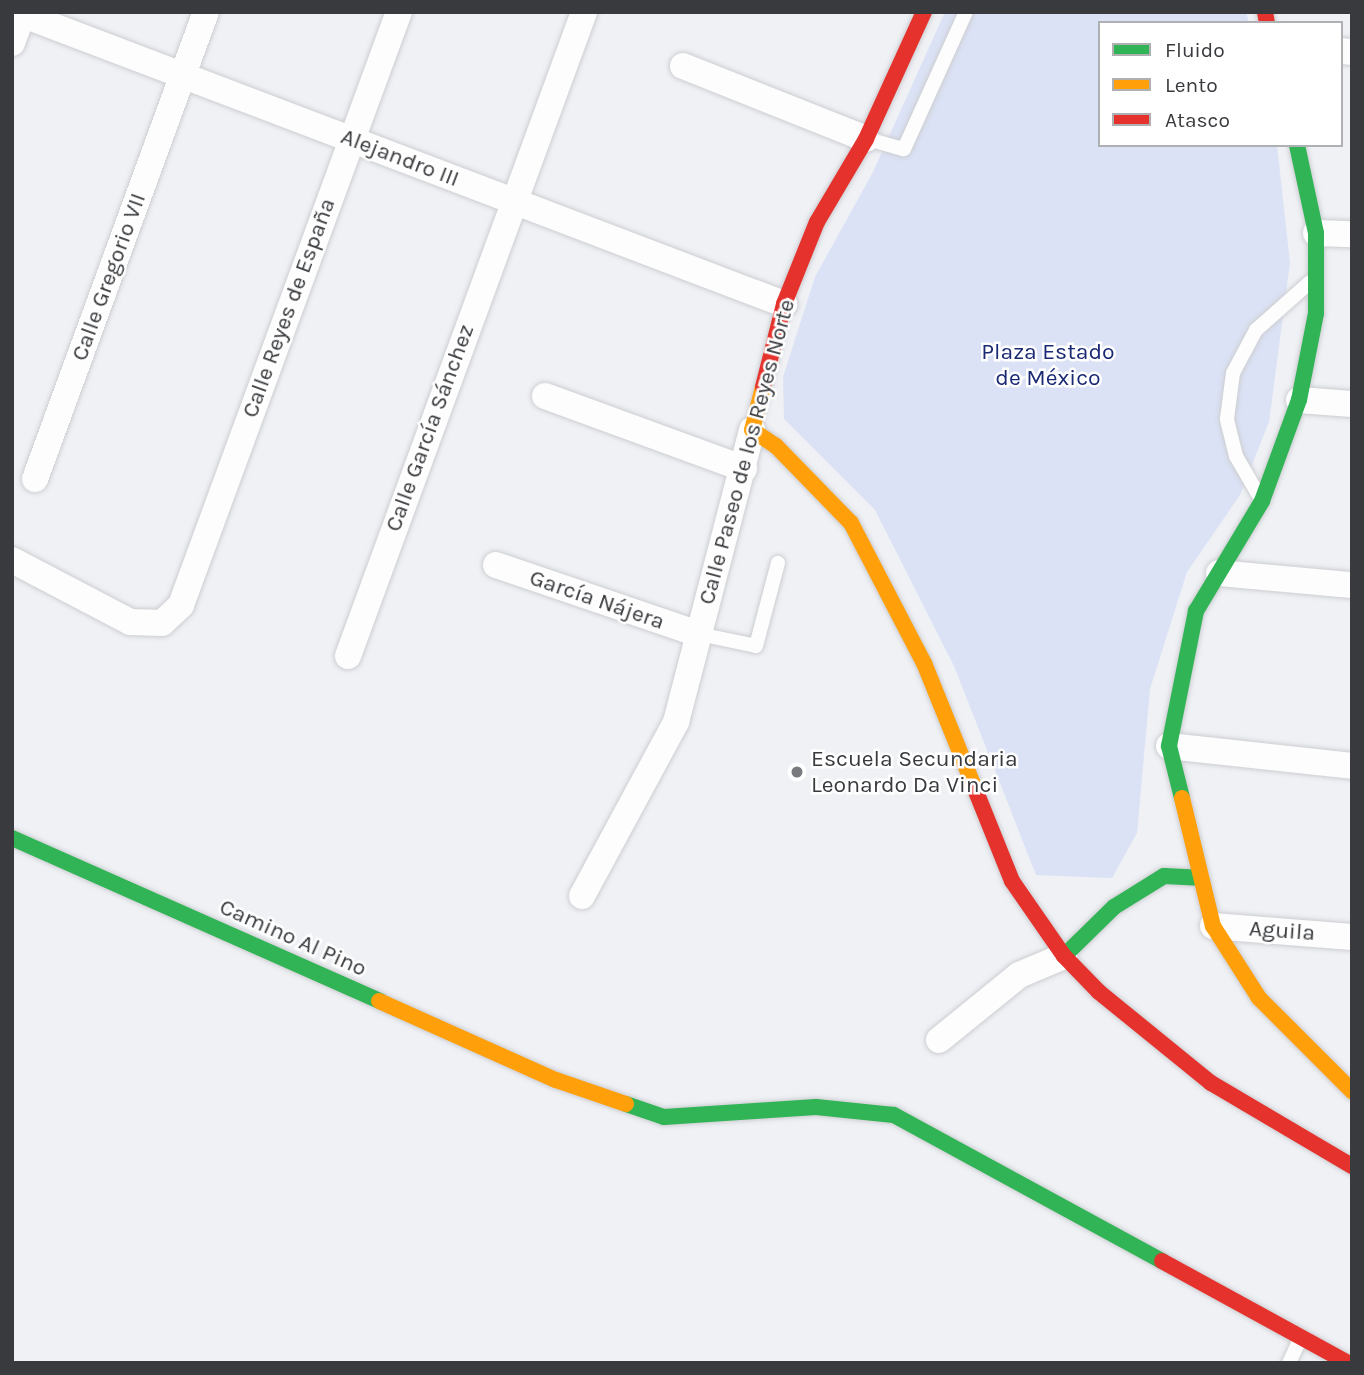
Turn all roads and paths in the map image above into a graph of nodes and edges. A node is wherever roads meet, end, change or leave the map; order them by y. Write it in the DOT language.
graph roads {
  1 [pos="206,12"];
  2 [pos="399,12"];
  3 [pos="584,12"];
  4 [pos="924,12"];
  5 [pos="966,12"];
  6 [pos="21,13"];
  7 [pos="12,43"];
  8 [pos="683,66"];
  9 [pos="183,75"];
  10 [pos="351,139"];
  11 [pos="866,139"];
  12 [pos="1297,147"];
  13 [pos="512,200"];
  14 [pos="1315,233"];
  15 [pos="1352,234"];
  16 [pos="1316,277"];
  17 [pos="784,304"];
  18 [pos="545,396"];
  19 [pos="1299,400"];
  20 [pos="1352,404"];
  21 [pos="752,430"];
  22 [pos="744,469"];
  23 [pos="35,479"];
  24 [pos="1262,501"];
  25 [pos="12,561"];
  26 [pos="778,563"];
  27 [pos="496,565"];
  28 [pos="1219,573"];
  29 [pos="1352,585"];
  30 [pos="699,634"];
  31 [pos="348,656"];
  32 [pos="1169,746"];
  33 [pos="1352,766"];
  34 [pos="12,838"];
  35 [pos="1199,878"];
  36 [pos="582,896"];
  37 [pos="1213,926"];
  38 [pos="1352,937"];
  39 [pos="1064,956"];
  40 [pos="939,1040"];
  41 [pos="1352,1091"];
  42 [pos="1352,1167"];
  43 [pos="1301,1336"];
  44 [pos="1289,1363"];
  45 [pos="1348,1363"];
  1 -- 9 [label="street, Calle Gregorio VII"];
  2 -- 10 [label="street, Calle Reyes de España"];
  3 -- 13 [label="street, Calle García Sánchez"];
  4 -- 11 [label="street, Calle Paseo de los Reyes Norte"];
  5 -- 11 [label="lane"];
  6 -- 7 [label="street"];
  6 -- 9 [label="street, Alejandro III"];
  8 -- 11 [label="street"];
  9 -- 10 [label="street, Alejandro III"];
  9 -- 23 [label="street, Calle Gregorio VII"];
  10 -- 13 [label="street, Alejandro III"];
  10 -- 25 [label="street, Calle Reyes de España"];
  11 -- 17 [label="street, Calle Paseo de los Reyes Norte"];
  12 -- 14 [label="street"];
  13 -- 17 [label="street, Alejandro III"];
  13 -- 31 [label="street, Calle García Sánchez"];
  14 -- 15 [label="street"];
  14 -- 16 [label="street"];
  16 -- 19 [label="street"];
  16 -- 24 [label="lane"];
  17 -- 21 [label="street, Calle Paseo de los Reyes Norte"];
  18 -- 22 [label="street"];
  19 -- 20 [label="street"];
  19 -- 24 [label="street"];
  21 -- 22 [label="street, Calle Paseo de los Reyes Norte"];
  21 -- 39 [label="street"];
  22 -- 30 [label="street, Calle Paseo de los Reyes Norte"];
  24 -- 28 [label="street"];
  26 -- 30 [label="lane"];
  27 -- 30 [label="street, García Nájera"];
  28 -- 29 [label="street"];
  28 -- 32 [label="street"];
  30 -- 36 [label="street, Calle Paseo de los Reyes Norte"];
  32 -- 33 [label="street"];
  32 -- 35 [label="street"];
  34 -- 43 [label="street, Camino Al Pino"];
  35 -- 37 [label="street"];
  35 -- 39 [label="street"];
  37 -- 38 [label="street, Aguila"];
  37 -- 41 [label="street"];
  39 -- 40 [label="street"];
  39 -- 42 [label="street"];
  43 -- 44 [label="lane"];
  43 -- 45 [label="street, Camino Al Pino"];
}
